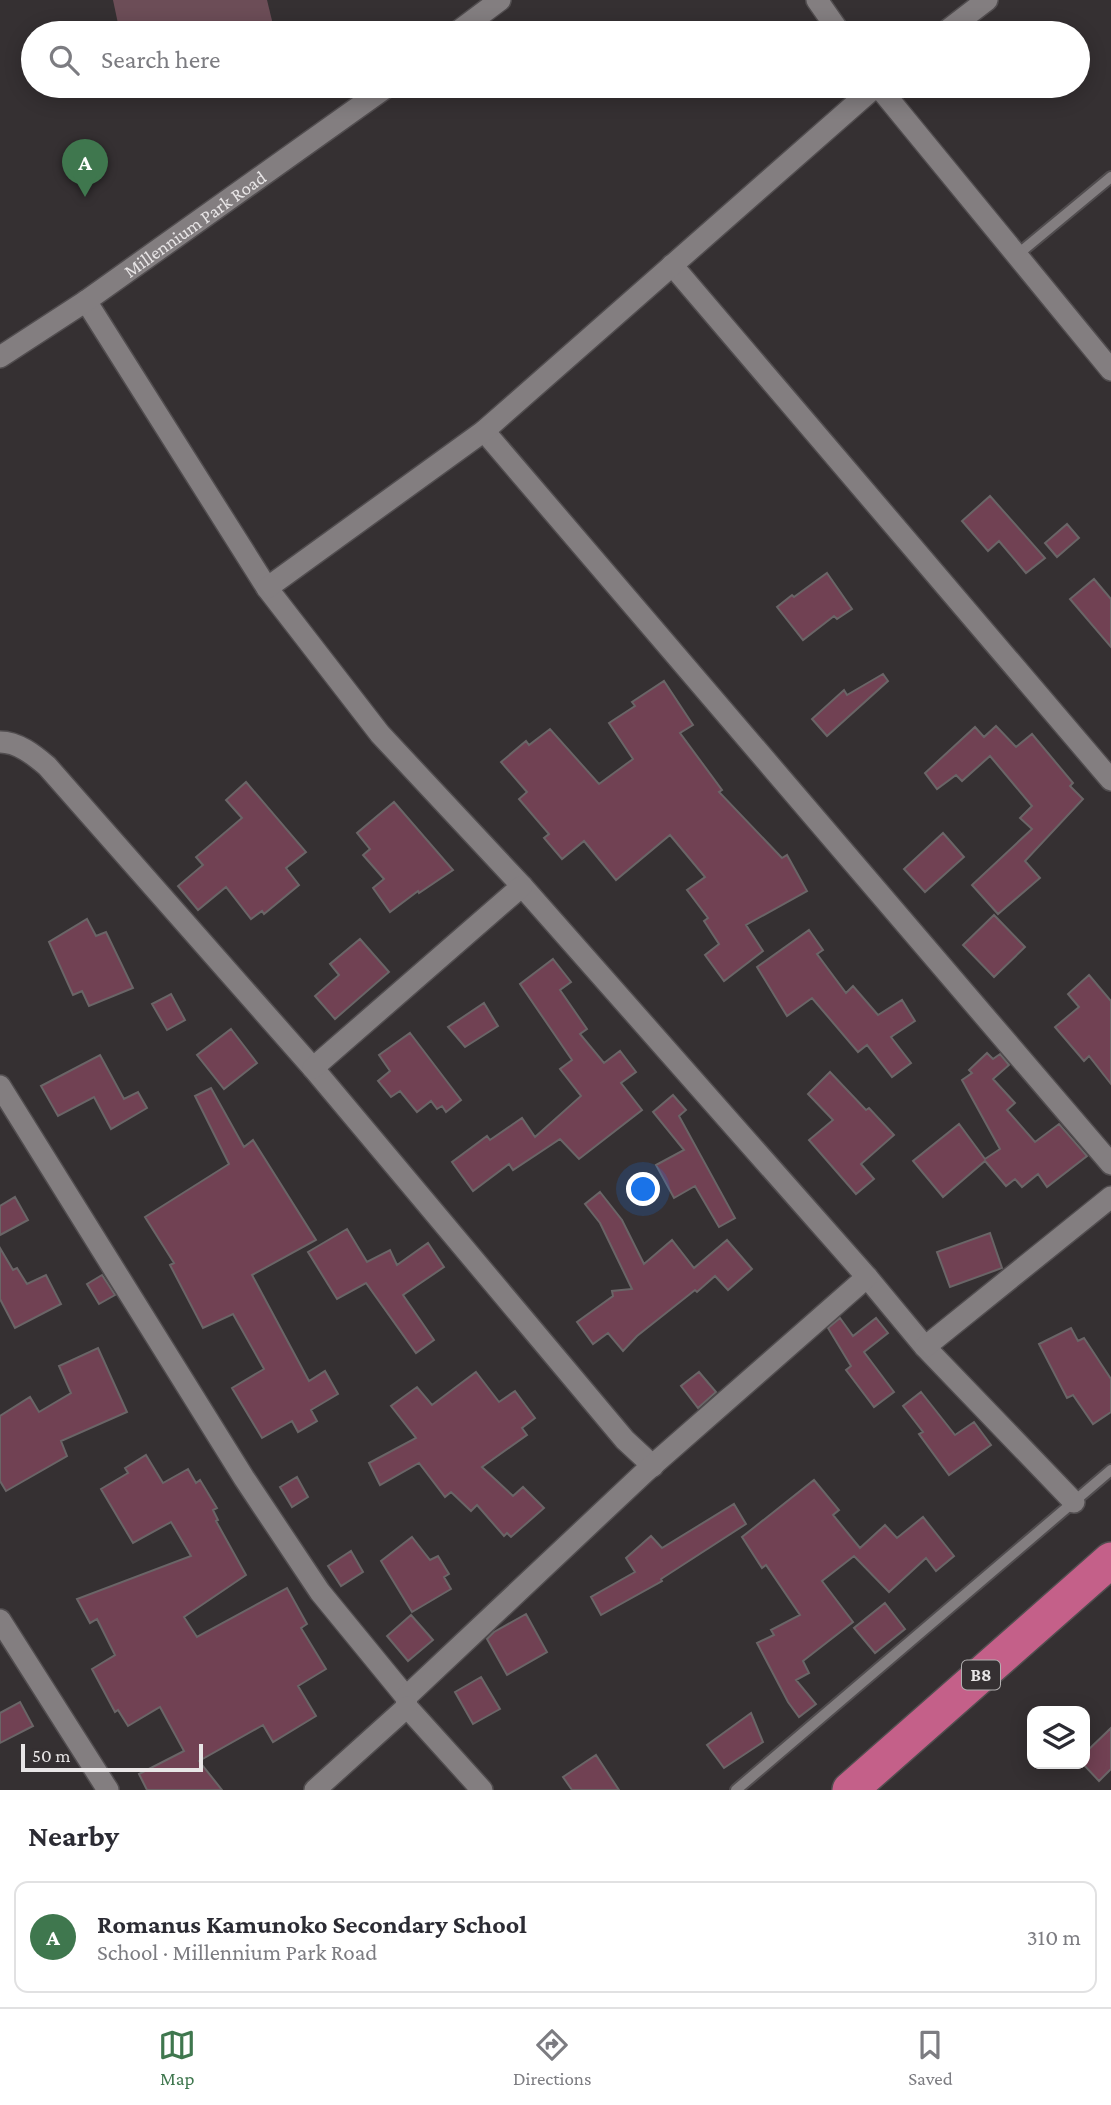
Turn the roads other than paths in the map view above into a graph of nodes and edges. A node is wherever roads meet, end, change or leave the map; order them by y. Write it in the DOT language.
graph roads {
  1 [pos="500,0"];
  2 [pos="817,0"];
  3 [pos="987,0"];
  4 [pos="472,21"];
  5 [pos="832,21"];
  6 [pos="960,21"];
  7 [pos="371,98"];
  8 [pos="863,98"];
  9 [pos="887,98"];
  10 [pos="1111,177"];
  11 [pos="1017,255"];
  12 [pos="672,265"];
  13 [pos="86,301"];
  14 [pos="0,357"];
  15 [pos="1111,370"];
  16 [pos="484,431"];
  17 [pos="267,588"];
  18 [pos="0,742"];
  19 [pos="1111,780"];
  20 [pos="522,886"];
  21 [pos="313,1068"];
  22 [pos="0,1086"];
  23 [pos="1111,1164"];
  24 [pos="1111,1198"];
  25 [pos="867,1277"];
  26 [pos="925,1347"];
  27 [pos="653,1466"];
  28 [pos="1111,1470"];
  29 [pos="1074,1502"];
  30 [pos="1111,1560"];
  31 [pos="0,1620"];
  32 [pos="406,1702"];
  33 [pos="108,1790"];
  34 [pos="315,1790"];
  35 [pos="482,1790"];
  36 [pos="736,1790"];
  37 [pos="850,1790"];
  1 -- 4 [label="street"];
  2 -- 5 [label="street"];
  3 -- 6 [label="street"];
  7 -- 13 [label="street, Millennium Park Road"];
  8 -- 12 [label="street"];
  9 -- 11 [label="street"];
  10 -- 11 [label="lane"];
  11 -- 15 [label="street"];
  12 -- 16 [label="street"];
  12 -- 19 [label="street"];
  13 -- 14 [label="street, Millennium Park Road"];
  13 -- 17 [label="street"];
  16 -- 17 [label="street"];
  16 -- 23 [label="street"];
  17 -- 20 [label="street"];
  18 -- 21 [label="street"];
  20 -- 21 [label="street"];
  20 -- 25 [label="street"];
  21 -- 27 [label="street"];
  22 -- 32 [label="street"];
  24 -- 26 [label="street"];
  25 -- 26 [label="street"];
  25 -- 27 [label="street"];
  26 -- 29 [label="street"];
  27 -- 32 [label="street"];
  28 -- 29 [label="lane"];
  29 -- 36 [label="lane"];
  30 -- 37 [label="highway, B8"];
  31 -- 33 [label="street"];
  32 -- 34 [label="street"];
  32 -- 35 [label="street"];
}
